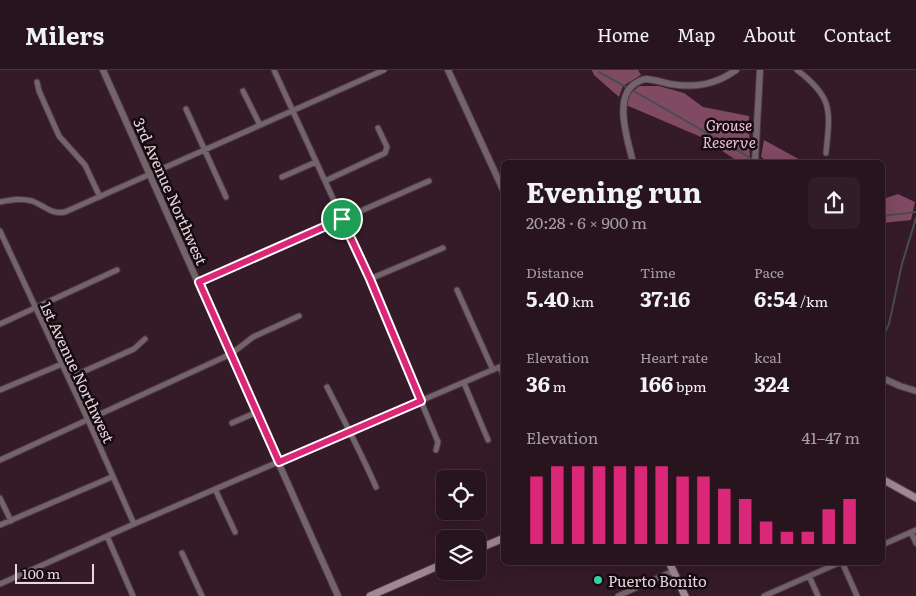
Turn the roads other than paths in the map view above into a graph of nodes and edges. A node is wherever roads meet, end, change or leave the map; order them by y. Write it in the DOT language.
graph roads {
  1 [pos="103,70"];
  2 [pos="274,70"];
  3 [pos="384,70"];
  4 [pos="448,70"];
  5 [pos="736,70"];
  6 [pos="760,70"];
  7 [pos="797,70"];
  8 [pos="37,82"];
  9 [pos="244,90"];
  10 [pos="186,109"];
  11 [pos="293,111"];
  12 [pos="260,125"];
  13 [pos="378,128"];
  14 [pos="205,150"];
  15 [pos="826,153"];
  16 [pos="633,160"];
  17 [pos="755,160"];
  18 [pos="316,162"];
  19 [pos="150,174"];
  20 [pos="282,177"];
  21 [pos="325,181"];
  22 [pos="429,181"];
  23 [pos="501,185"];
  24 [pos="100,197"];
  25 [pos="226,197"];
  26 [pos="0,202"];
  27 [pos="342,219"];
  28 [pos="0,231"];
  29 [pos="443,248"];
  30 [pos="117,270"];
  31 [pos="370,279"];
  32 [pos="199,282"];
  33 [pos="457,290"];
  34 [pos="35,308"];
  35 [pos="299,316"];
  36 [pos="0,324"];
  37 [pos="145,339"];
  38 [pos="231,354"];
  39 [pos="62,364"];
  40 [pos="501,366"];
  41 [pos="492,370"];
  42 [pos="69,378"];
  43 [pos="885,379"];
  44 [pos="464,383"];
  45 [pos="327,387"];
  46 [pos="0,390"];
  47 [pos="916,391"];
  48 [pos="421,401"];
  49 [pos="257,412"];
  50 [pos="88,420"];
  51 [pos="232,423"];
  52 [pos="349,431"];
  53 [pos="488,440"];
  54 [pos="436,450"];
  55 [pos="0,460"];
  56 [pos="279,462"];
  57 [pos="112,477"];
  58 [pos="885,481"];
  59 [pos="376,487"];
  60 [pos="215,489"];
  61 [pos="0,498"];
  62 [pos="916,498"];
  63 [pos="11,521"];
  64 [pos="134,524"];
  65 [pos="0,526"];
  66 [pos="914,531"];
  67 [pos="235,532"];
  68 [pos="107,536"];
  69 [pos="501,539"];
  70 [pos="885,543"];
  71 [pos="916,543"];
  72 [pos="486,546"];
  73 [pos="182,553"];
  74 [pos="670,565"];
  75 [pos="834,565"];
  76 [pos="842,565"];
  77 [pos="436,567"];
  78 [pos="673,572"];
  79 [pos="809,576"];
  80 [pos="0,584"];
  81 [pos="133,596"];
  82 [pos="202,596"];
  83 [pos="338,596"];
  84 [pos="370,596"];
  85 [pos="618,596"];
  86 [pos="685,596"];
  87 [pos="764,596"];
  88 [pos="818,596"];
  89 [pos="856,596"];
  1 -- 19 [label="street, 3rd Avenue Northwest"];
  2 -- 11 [label="street"];
  3 -- 11 [label="street"];
  4 -- 23 [label="street"];
  5 -- 16 [label="street"];
  6 -- 17 [label="street"];
  7 -- 15 [label="street"];
  8 -- 24 [label="street"];
  9 -- 12 [label="street"];
  10 -- 14 [label="street"];
  11 -- 12 [label="street"];
  11 -- 18 [label="street"];
  12 -- 14 [label="street"];
  13 -- 21 [label="street"];
  14 -- 19 [label="street"];
  14 -- 25 [label="street"];
  18 -- 20 [label="street"];
  18 -- 21 [label="street"];
  19 -- 24 [label="street"];
  19 -- 32 [label="street, 3rd Avenue Northwest"];
  21 -- 27 [label="street"];
  22 -- 27 [label="street"];
  24 -- 26 [label="street"];
  27 -- 31 [label="street"];
  27 -- 32 [label="street"];
  28 -- 34 [label="street, 1st Avenue Northwest"];
  29 -- 31 [label="street"];
  30 -- 34 [label="street"];
  31 -- 48 [label="street"];
  32 -- 38 [label="street, 3rd Avenue Northwest"];
  33 -- 41 [label="street"];
  34 -- 36 [label="street"];
  34 -- 39 [label="street, 1st Avenue Northwest"];
  35 -- 38 [label="street"];
  37 -- 42 [label="street"];
  38 -- 49 [label="street, 3rd Avenue Northwest"];
  38 -- 50 [label="street"];
  39 -- 42 [label="street, 1st Avenue Northwest"];
  39 -- 46 [label="street"];
  40 -- 41 [label="street"];
  41 -- 44 [label="street"];
  42 -- 50 [label="street, 1st Avenue Northwest"];
  43 -- 47 [label="street"];
  44 -- 48 [label="street"];
  44 -- 53 [label="street"];
  45 -- 52 [label="street"];
  48 -- 52 [label="street"];
  48 -- 54 [label="street"];
  49 -- 51 [label="street"];
  49 -- 56 [label="street, 3rd Avenue Northwest"];
  50 -- 55 [label="street"];
  50 -- 57 [label="street, 1st Avenue Northwest"];
  52 -- 56 [label="street"];
  52 -- 59 [label="street"];
  56 -- 60 [label="street"];
  56 -- 83 [label="street, 3rd Avenue Northwest"];
  57 -- 63 [label="street"];
  57 -- 64 [label="street, 1st Avenue Northwest"];
  58 -- 62 [label="main road"];
  60 -- 64 [label="street"];
  60 -- 67 [label="street"];
  61 -- 63 [label="street"];
  63 -- 65 [label="street"];
  64 -- 68 [label="street"];
  66 -- 70 [label="street"];
  66 -- 71 [label="street"];
  68 -- 80 [label="street"];
  68 -- 81 [label="street"];
  69 -- 72 [label="main road"];
  73 -- 82 [label="street"];
  74 -- 78 [label="main road"];
  75 -- 79 [label="street"];
  76 -- 89 [label="street"];
  77 -- 84 [label="main road"];
  78 -- 85 [label="street"];
  78 -- 86 [label="main road"];
  79 -- 87 [label="street"];
  79 -- 88 [label="street"];
}
